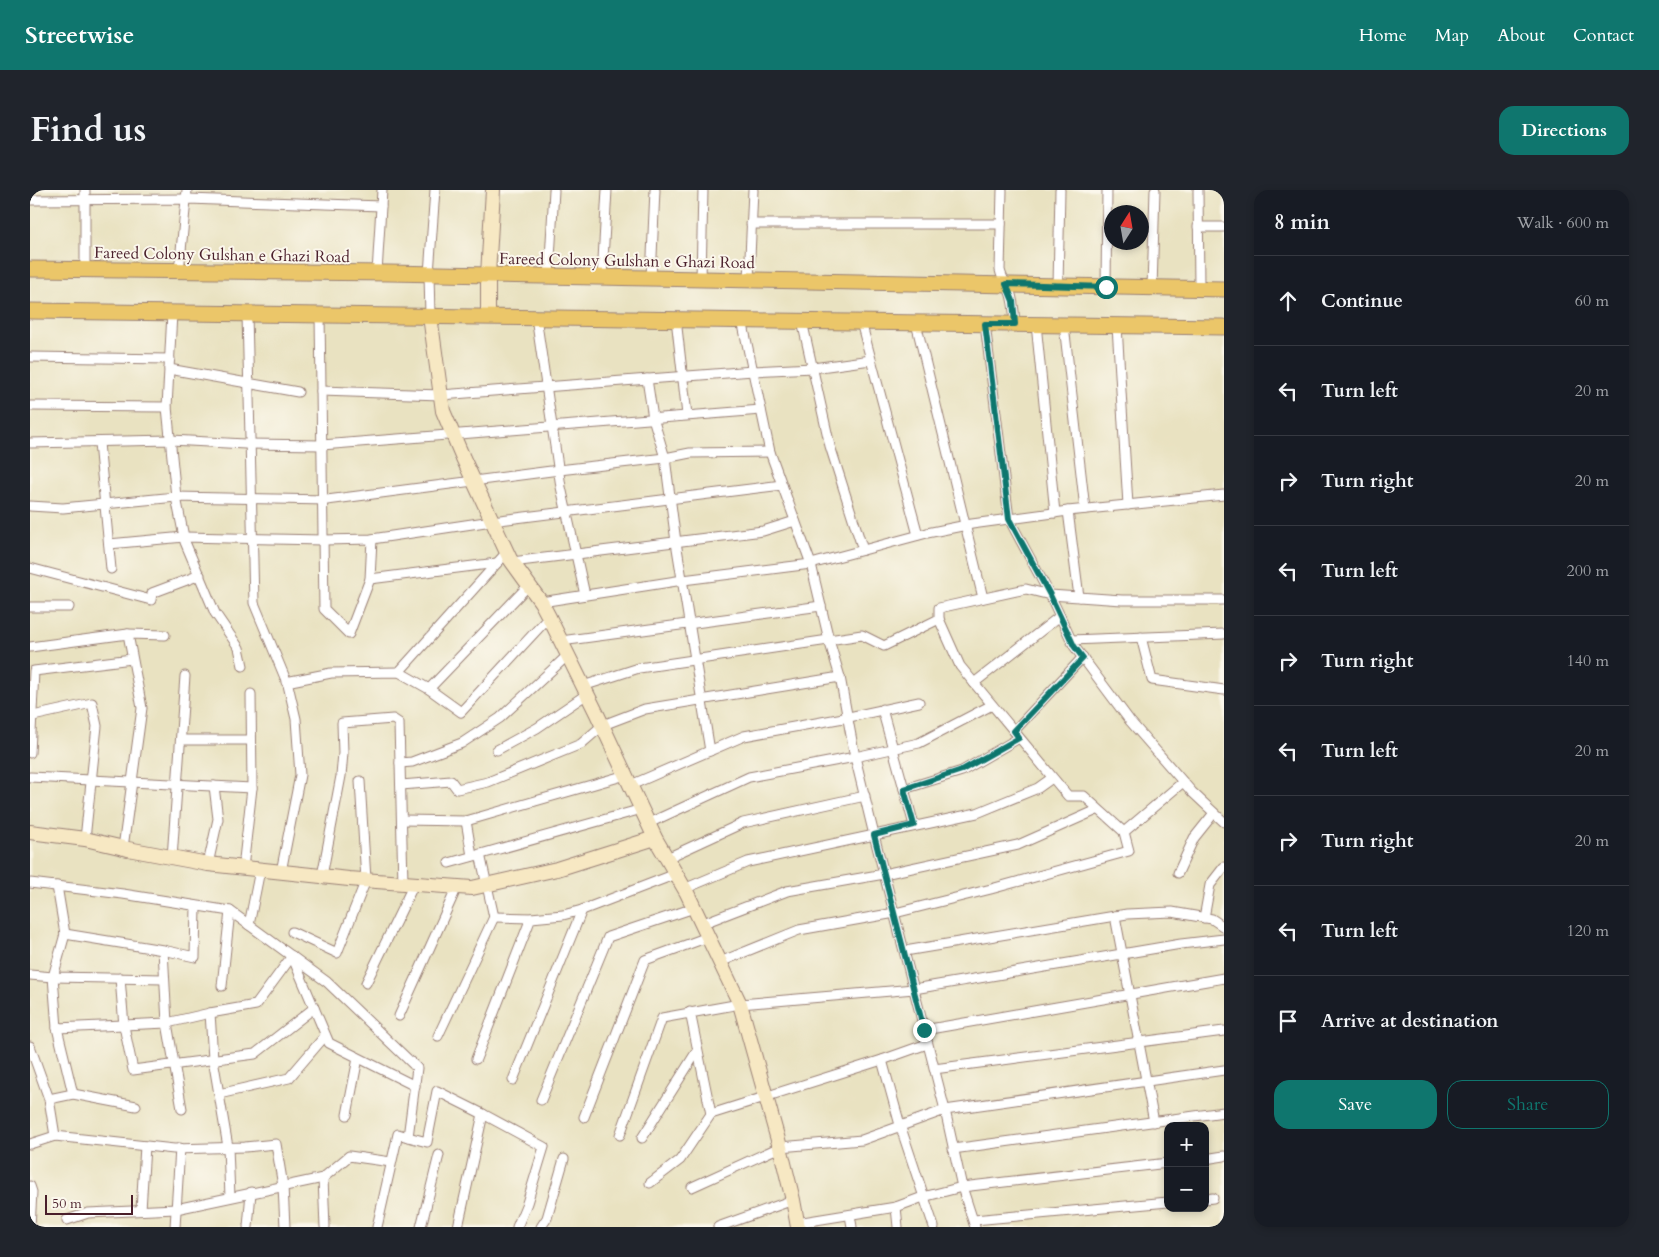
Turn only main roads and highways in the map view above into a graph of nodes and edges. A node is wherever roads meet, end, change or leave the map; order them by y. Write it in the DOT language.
graph roads {
  1 [pos="494,190"];
  2 [pos="30,269"];
  3 [pos="488,275"];
  4 [pos="1224,289"];
  5 [pos="30,311"];
  6 [pos="430,316"];
  7 [pos="488,316"];
  8 [pos="1224,327"];
  9 [pos="30,832"];
  10 [pos="655,838"];
  11 [pos="797,1225"];
  1 -- 3 [label="main road"];
  2 -- 3 [label="main road, Fareed Colony Gulshan e Ghazi Road"];
  3 -- 4 [label="main road, Fareed Colony Gulshan e Ghazi Road"];
  3 -- 7 [label="main road"];
  5 -- 6 [label="main road"];
  6 -- 7 [label="main road"];
  6 -- 10 [label="main road"];
  7 -- 8 [label="main road"];
  9 -- 10 [label="main road"];
  10 -- 11 [label="main road"];
}
